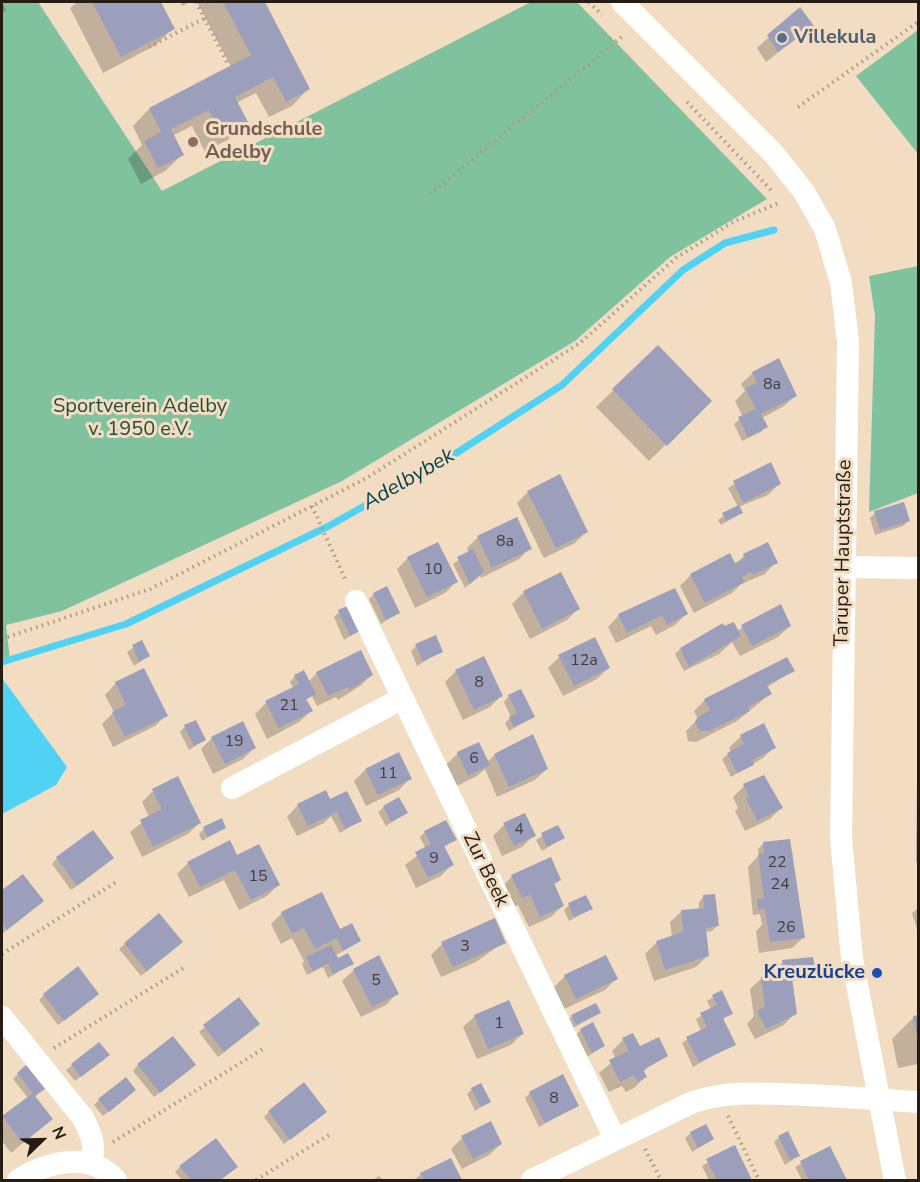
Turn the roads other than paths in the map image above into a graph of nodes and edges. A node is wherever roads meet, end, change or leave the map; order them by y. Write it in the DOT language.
graph roads {
  1 [pos="622,2"];
  2 [pos="844,567"];
  3 [pos="918,568"];
  4 [pos="356,601"];
  5 [pos="403,698"];
  6 [pos="232,788"];
  7 [pos="2,1017"];
  8 [pos="880,1100"];
  9 [pos="918,1102"];
  10 [pos="615,1139"];
  11 [pos="92,1158"];
  12 [pos="18,1180"];
  13 [pos="116,1180"];
  14 [pos="532,1180"];
  15 [pos="895,1180"];
  1 -- 2 [label="street, Taruper Hauptstraße"];
  2 -- 3 [label="street"];
  2 -- 8 [label="street, Taruper Hauptstraße"];
  4 -- 5 [label="street, Zur Beek"];
  5 -- 6 [label="street"];
  5 -- 10 [label="street, Zur Beek"];
  7 -- 11 [label="street"];
  8 -- 9 [label="street"];
  8 -- 10 [label="street"];
  8 -- 15 [label="street, Taruper Hauptstraße"];
  10 -- 14 [label="street"];
  11 -- 12 [label="street"];
  11 -- 13 [label="street"];
}
